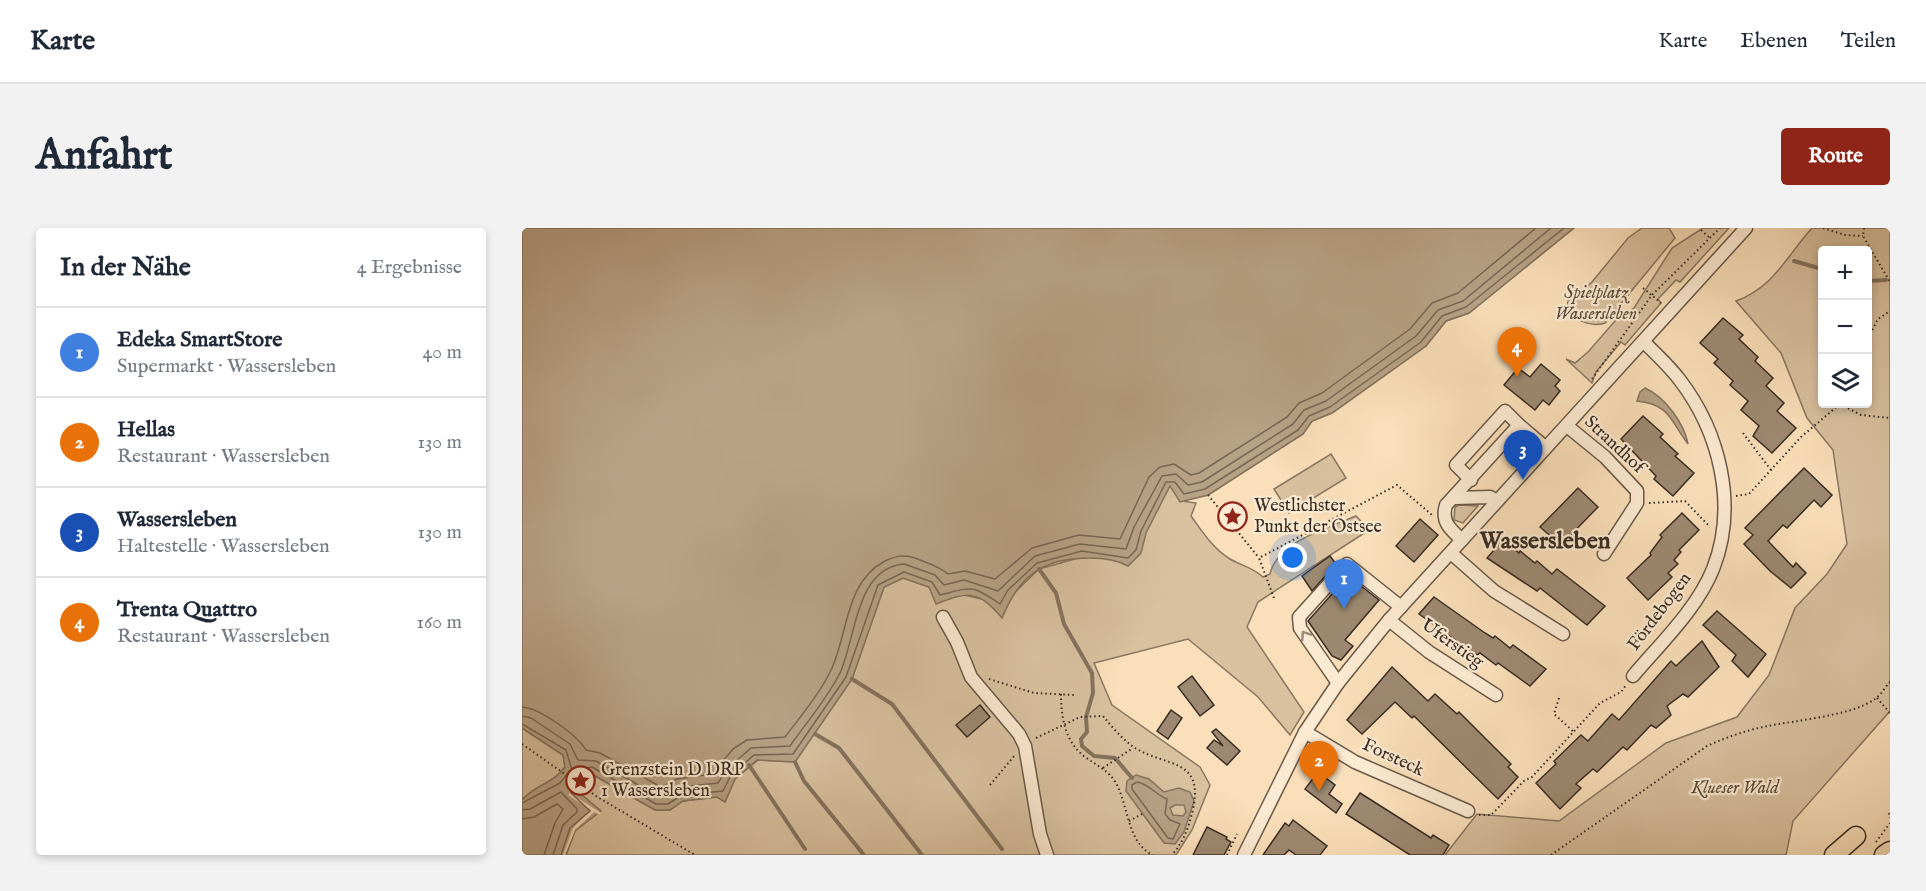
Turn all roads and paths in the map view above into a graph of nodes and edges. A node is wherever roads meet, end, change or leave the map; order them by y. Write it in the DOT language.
graph roads {
  1 [pos="1720,228"];
  2 [pos="1746,228"];
  3 [pos="1823,228"];
  4 [pos="1864,228"];
  5 [pos="1701,230"];
  6 [pos="1717,231"];
  7 [pos="1863,236"];
  8 [pos="1723,237"];
  9 [pos="1710,238"];
  10 [pos="1890,282"];
  11 [pos="1643,288"];
  12 [pos="1652,295"];
  13 [pos="1663,304"];
  14 [pos="1890,311"];
  15 [pos="1872,330"];
  16 [pos="1644,342"];
  17 [pos="1592,384"];
  18 [pos="1835,408"];
  19 [pos="1848,408"];
  20 [pos="1890,418"];
  21 [pos="1520,425"];
  22 [pos="1567,426"];
  23 [pos="1743,433"];
  24 [pos="1545,447"];
  25 [pos="1771,471"];
  26 [pos="1471,480"];
  27 [pos="1208,495"];
  28 [pos="1725,497"];
  29 [pos="1455,498"];
  30 [pos="1497,501"];
  31 [pos="1637,503"];
  32 [pos="1448,528"];
  33 [pos="1721,538"];
  34 [pos="1462,540"];
  35 [pos="1451,553"];
  36 [pos="1604,554"];
  37 [pos="1259,558"];
  38 [pos="1274,598"];
  39 [pos="1401,607"];
  40 [pos="943,616"];
  41 [pos="1389,620"];
  42 [pos="1563,634"];
  43 [pos="1633,676"];
  44 [pos="974,681"];
  45 [pos="1890,682"];
  46 [pos="1338,683"];
  47 [pos="1062,694"];
  48 [pos="1074,695"];
  49 [pos="1496,695"];
  50 [pos="1559,698"];
  51 [pos="1877,698"];
  52 [pos="1890,713"];
  53 [pos="1064,723"];
  54 [pos="1305,732"];
  55 [pos="1574,732"];
  56 [pos="522,744"];
  57 [pos="1025,746"];
  58 [pos="1134,748"];
  59 [pos="1103,768"];
  60 [pos="990,785"];
  61 [pos="1468,811"];
  62 [pos="1888,813"];
  63 [pos="1142,814"];
  64 [pos="1890,818"];
  65 [pos="1129,821"];
  66 [pos="1890,823"];
  67 [pos="1237,834"];
  68 [pos="1856,836"];
  69 [pos="1883,850"];
  70 [pos="695,855"];
  71 [pos="1047,855"];
  72 [pos="1153,855"];
  73 [pos="1172,855"];
  74 [pos="1227,855"];
  75 [pos="1244,855"];
  76 [pos="1551,855"];
  77 [pos="1834,855"];
  1 -- 6 [label="path"];
  2 -- 16 [label="street"];
  3 -- 7 [label="path"];
  4 -- 7 [label="path"];
  5 -- 9 [label="path"];
  6 -- 8 [label="path"];
  6 -- 9 [label="path"];
  7 -- 10 [label="path"];
  9 -- 12 [label="path"];
  11 -- 12 [label="path"];
  12 -- 13 [label="path"];
  12 -- 17 [label="path"];
  14 -- 15 [label="path"];
  16 -- 22 [label="street"];
  16 -- 28 [label="street, Fördebogen"];
  18 -- 25 [label="path"];
  19 -- 20 [label="path"];
  21 -- 24 [label="street"];
  21 -- 26 [label="street"];
  21 -- 26 [label="street"];
  22 -- 24 [label="street"];
  22 -- 31 [label="street, Strandhof"];
  23 -- 25 [label="path"];
  24 -- 30 [label="street"];
  25 -- 28 [label="path"];
  26 -- 29 [label="street"];
  27 -- 37 [label="path"];
  28 -- 33 [label="street, Fördebogen"];
  29 -- 30 [label="street"];
  29 -- 32 [label="street"];
  30 -- 34 [label="street"];
  31 -- 33 [label="path"];
  31 -- 36 [label="street, Strandhof"];
  32 -- 34 [label="street"];
  32 -- 37 [label="path"];
  33 -- 43 [label="street, Fördebogen"];
  34 -- 35 [label="street"];
  35 -- 39 [label="street"];
  35 -- 42 [label="street"];
  37 -- 38 [label="path"];
  39 -- 41 [label="street"];
  46 -- 39 [label="street, one-way"];
  40 -- 44 [label="street"];
  41 -- 46 [label="street"];
  41 -- 49 [label="street, Uferstieg"];
  43 -- 55 [label="path"];
  44 -- 47 [label="path"];
  44 -- 57 [label="street"];
  45 -- 51 [label="path"];
  46 -- 54 [label="street"];
  47 -- 48 [label="path"];
  47 -- 53 [label="path"];
  50 -- 55 [label="path"];
  51 -- 52 [label="path"];
  51 -- 76 [label="path"];
  53 -- 57 [label="path"];
  53 -- 58 [label="path"];
  53 -- 59 [label="path"];
  54 -- 61 [label="street, Forsteck"];
  54 -- 75 [label="street"];
  55 -- 61 [label="path"];
  56 -- 70 [label="path"];
  57 -- 60 [label="path"];
  57 -- 71 [label="street"];
  58 -- 59 [label="path"];
  58 -- 73 [label="path"];
  59 -- 65 [label="path"];
  62 -- 64 [label="path"];
  63 -- 65 [label="path"];
  65 -- 72 [label="path"];
  66 -- 69 [label="path"];
  67 -- 74 [label="path"];
  68 -- 77 [label="highway"];
}
